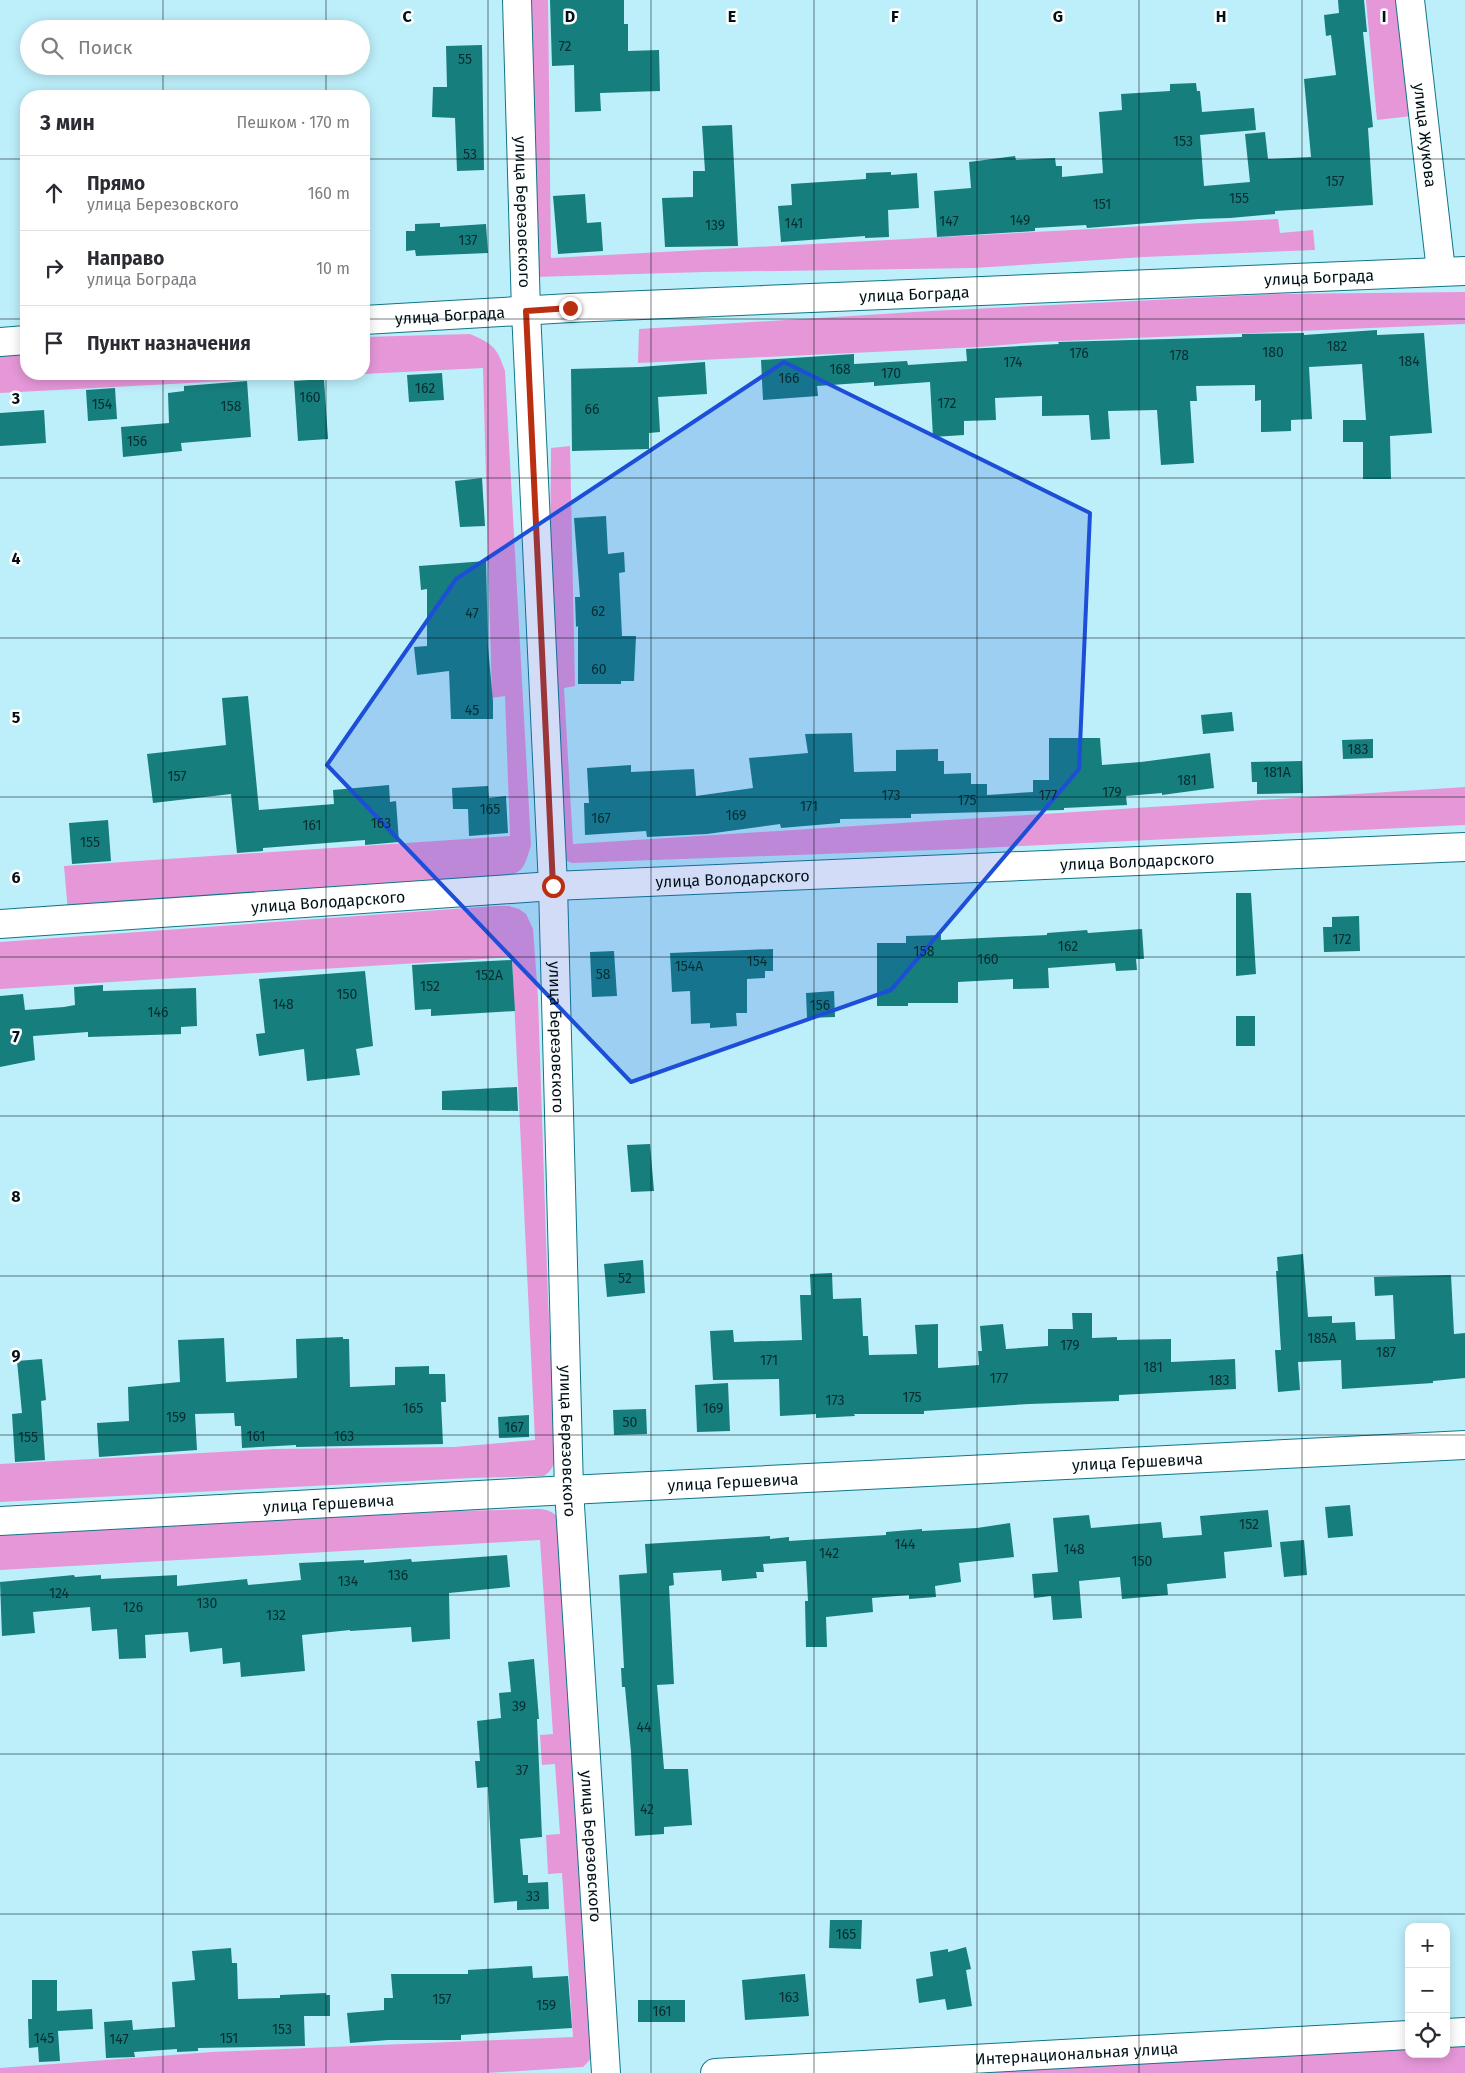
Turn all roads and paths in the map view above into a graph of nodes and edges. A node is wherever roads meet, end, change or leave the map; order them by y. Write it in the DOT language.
graph roads {
  1 [pos="517,0"];
  2 [pos="1410,0"];
  3 [pos="1453,271"];
  4 [pos="526,311"];
  5 [pos="370,320"];
  6 [pos="20,340"];
  7 [pos="0,342"];
  8 [pos="1465,847"];
  9 [pos="553,886"];
  10 [pos="0,924"];
  11 [pos="1465,1444"];
  12 [pos="569,1490"];
  13 [pos="0,1521"];
  14 [pos="1465,2032"];
  15 [pos="1450,2033"];
  16 [pos="1405,2035"];
  17 [pos="606,2073"];
  18 [pos="715,2073"];
  1 -- 4 [label="street, улица Березовского"];
  2 -- 3 [label="street, улица Жукова"];
  3 -- 4 [label="street, улица Бограда"];
  4 -- 5 [label="street, улица Бограда"];
  4 -- 9 [label="street, улица Березовского"];
  6 -- 7 [label="street"];
  8 -- 9 [label="street, улица Володарского"];
  9 -- 10 [label="street, улица Володарского"];
  9 -- 12 [label="street, улица Березовского"];
  11 -- 12 [label="street, улица Гершевича"];
  12 -- 13 [label="street, улица Гершевича"];
  12 -- 17 [label="street, улица Березовского"];
  14 -- 15 [label="street"];
  16 -- 18 [label="street, Интернациональная улица"];
}
